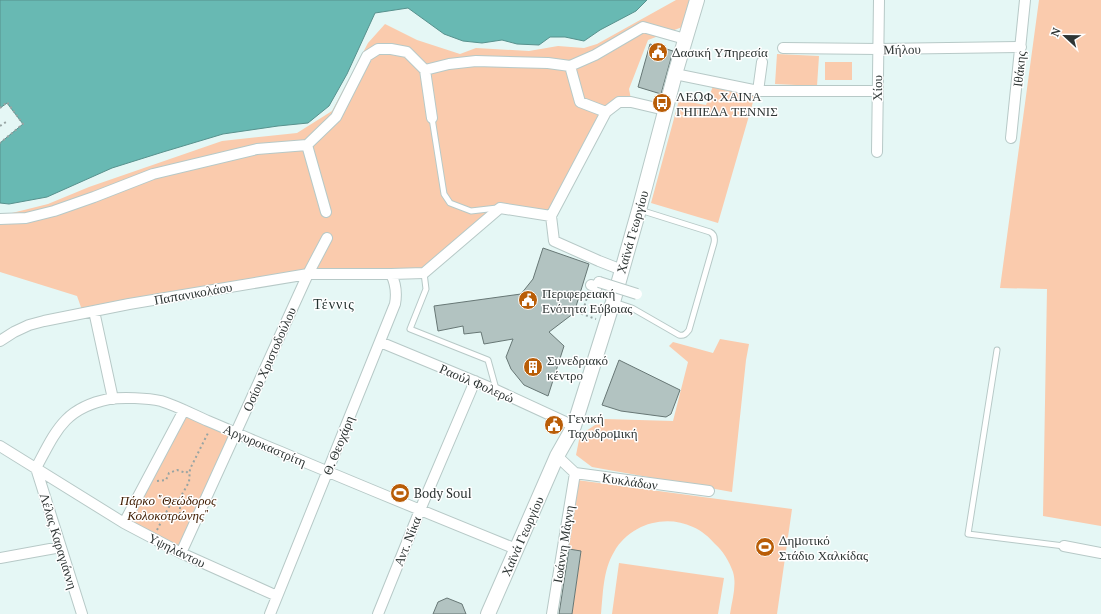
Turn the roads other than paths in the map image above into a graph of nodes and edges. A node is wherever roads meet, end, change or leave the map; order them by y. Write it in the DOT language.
graph roads {
  1 [pos="697,0"];
  2 [pos="879,0"];
  3 [pos="1026,0"];
  4 [pos="685,38"];
  5 [pos="1021,47"];
  6 [pos="783,48"];
  7 [pos="878,49"];
  8 [pos="762,62"];
  9 [pos="570,66"];
  10 [pos="425,70"];
  11 [pos="675,74"];
  12 [pos="758,91"];
  13 [pos="877,91"];
  14 [pos="665,110"];
  15 [pos="606,112"];
  16 [pos="432,118"];
  17 [pos="1011,138"];
  18 [pos="307,145"];
  19 [pos="877,152"];
  20 [pos="500,208"];
  21 [pos="639,210"];
  22 [pos="326,212"];
  23 [pos="551,216"];
  24 [pos="0,219"];
  25 [pos="327,238"];
  26 [pos="622,270"];
  27 [pos="424,273"];
  28 [pos="308,274"];
  29 [pos="392,274"];
  30 [pos="591,285"];
  31 [pos="637,294"];
  32 [pos="613,302"];
  33 [pos="94,311"];
  34 [pos="0,341"];
  35 [pos="380,342"];
  36 [pos="997,350"];
  37 [pos="474,381"];
  38 [pos="496,390"];
  39 [pos="113,399"];
  40 [pos="184,410"];
  41 [pos="574,426"];
  42 [pos="235,433"];
  43 [pos="0,446"];
  44 [pos="557,456"];
  45 [pos="36,468"];
  46 [pos="327,472"];
  47 [pos="575,473"];
  48 [pos="709,491"];
  49 [pos="420,510"];
  50 [pos="124,523"];
  51 [pos="1064,546"];
  52 [pos="61,547"];
  53 [pos="516,548"];
  54 [pos="181,553"];
  55 [pos="1101,553"];
  56 [pos="0,558"];
  57 [pos="277,596"];
  58 [pos="82,614"];
  59 [pos="270,614"];
  60 [pos="378,614"];
  61 [pos="488,614"];
  62 [pos="552,614"];
  1 -- 4 [label="main road, Χαϊνά Γεωργίου"];
  2 -- 7 [label="street, Χίου"];
  3 -- 5 [label="street, Ιθάκης"];
  4 -- 9 [label="street"];
  4 -- 11 [label="main road, Χαϊνά Γεωργίου"];
  5 -- 7 [label="street, Μήλου"];
  5 -- 17 [label="street, Ιθάκης"];
  6 -- 7 [label="street, Μήλου"];
  7 -- 13 [label="street, Χίου"];
  8 -- 12 [label="street"];
  9 -- 10 [label="street"];
  9 -- 15 [label="street"];
  10 -- 16 [label="street"];
  10 -- 18 [label="street"];
  11 -- 12 [label="street"];
  11 -- 14 [label="main road, Χαϊνά Γεωργίου"];
  12 -- 13 [label="street"];
  13 -- 19 [label="street, Χίου"];
  14 -- 15 [label="street"];
  14 -- 21 [label="main road, Χαϊνά Γεωργίου"];
  15 -- 23 [label="street"];
  16 -- 20 [label="lane"];
  18 -- 22 [label="street"];
  18 -- 24 [label="street"];
  20 -- 23 [label="street"];
  20 -- 27 [label="street"];
  21 -- 26 [label="main road, Χαϊνά Γεωργίου"];
  21 -- 32 [label="lane"];
  23 -- 26 [label="street"];
  25 -- 28 [label="street, Οσίου Χριστοδούλου"];
  26 -- 32 [label="main road, Χαϊνά Γεωργίου"];
  27 -- 29 [label="street, Παπανικολάου"];
  27 -- 38 [label="lane"];
  28 -- 29 [label="street, Παπανικολάου"];
  28 -- 33 [label="street, Παπανικολάου"];
  28 -- 42 [label="street, Οσίου Χριστοδούλου"];
  29 -- 35 [label="street, Θ. Θεοχάρη"];
  30 -- 31 [label="street, bridge"];
  32 -- 41 [label="main road, Χαϊνά Γεωργίου"];
  33 -- 34 [label="street, Παπανικολάου"];
  33 -- 39 [label="street"];
  35 -- 37 [label="street, Ραούλ Φολερώ"];
  35 -- 46 [label="street, Θ. Θεοχάρη"];
  36 -- 51 [label="lane"];
  37 -- 38 [label="street, Ραούλ Φολερώ"];
  37 -- 49 [label="street, Αντ. Νίκα"];
  38 -- 41 [label="street, Ραούλ Φολερώ"];
  39 -- 40 [label="street, Αργυροκαστρίτη"];
  39 -- 45 [label="street, Αργυροκαστρίτη"];
  40 -- 42 [label="street, Αργυροκαστρίτη"];
  40 -- 50 [label="street"];
  41 -- 44 [label="main road, Χαϊνά Γεωργίου"];
  42 -- 46 [label="street, Αργυροκαστρίτη"];
  42 -- 54 [label="street, Οσίου Χριστοδούλου"];
  43 -- 45 [label="street, Υψηλάντου"];
  44 -- 47 [label="street"];
  44 -- 53 [label="main road, Χαϊνά Γεωργίου"];
  45 -- 50 [label="street, Υψηλάντου"];
  45 -- 52 [label="street, Λέλας Καραγιάννη"];
  46 -- 49 [label="street, Αργυροκαστρίτη"];
  46 -- 57 [label="street, Θ. Θεοχάρη"];
  47 -- 48 [label="street, Κυκλάδων"];
  47 -- 62 [label="street, Ιωάννη Μὰγνη"];
  49 -- 53 [label="street, Αργυροκαστρίτη"];
  49 -- 60 [label="street, Αντ. Νίκα"];
  50 -- 54 [label="street, Υψηλάντου"];
  51 -- 55 [label="street"];
  52 -- 56 [label="street"];
  52 -- 58 [label="street, Λέλας Καραγιάννη"];
  53 -- 61 [label="main road, Χαϊνά Γεωργίου"];
  54 -- 57 [label="street, Υψηλάντου"];
  57 -- 59 [label="street, Θ. Θεοχάρη"];
}
